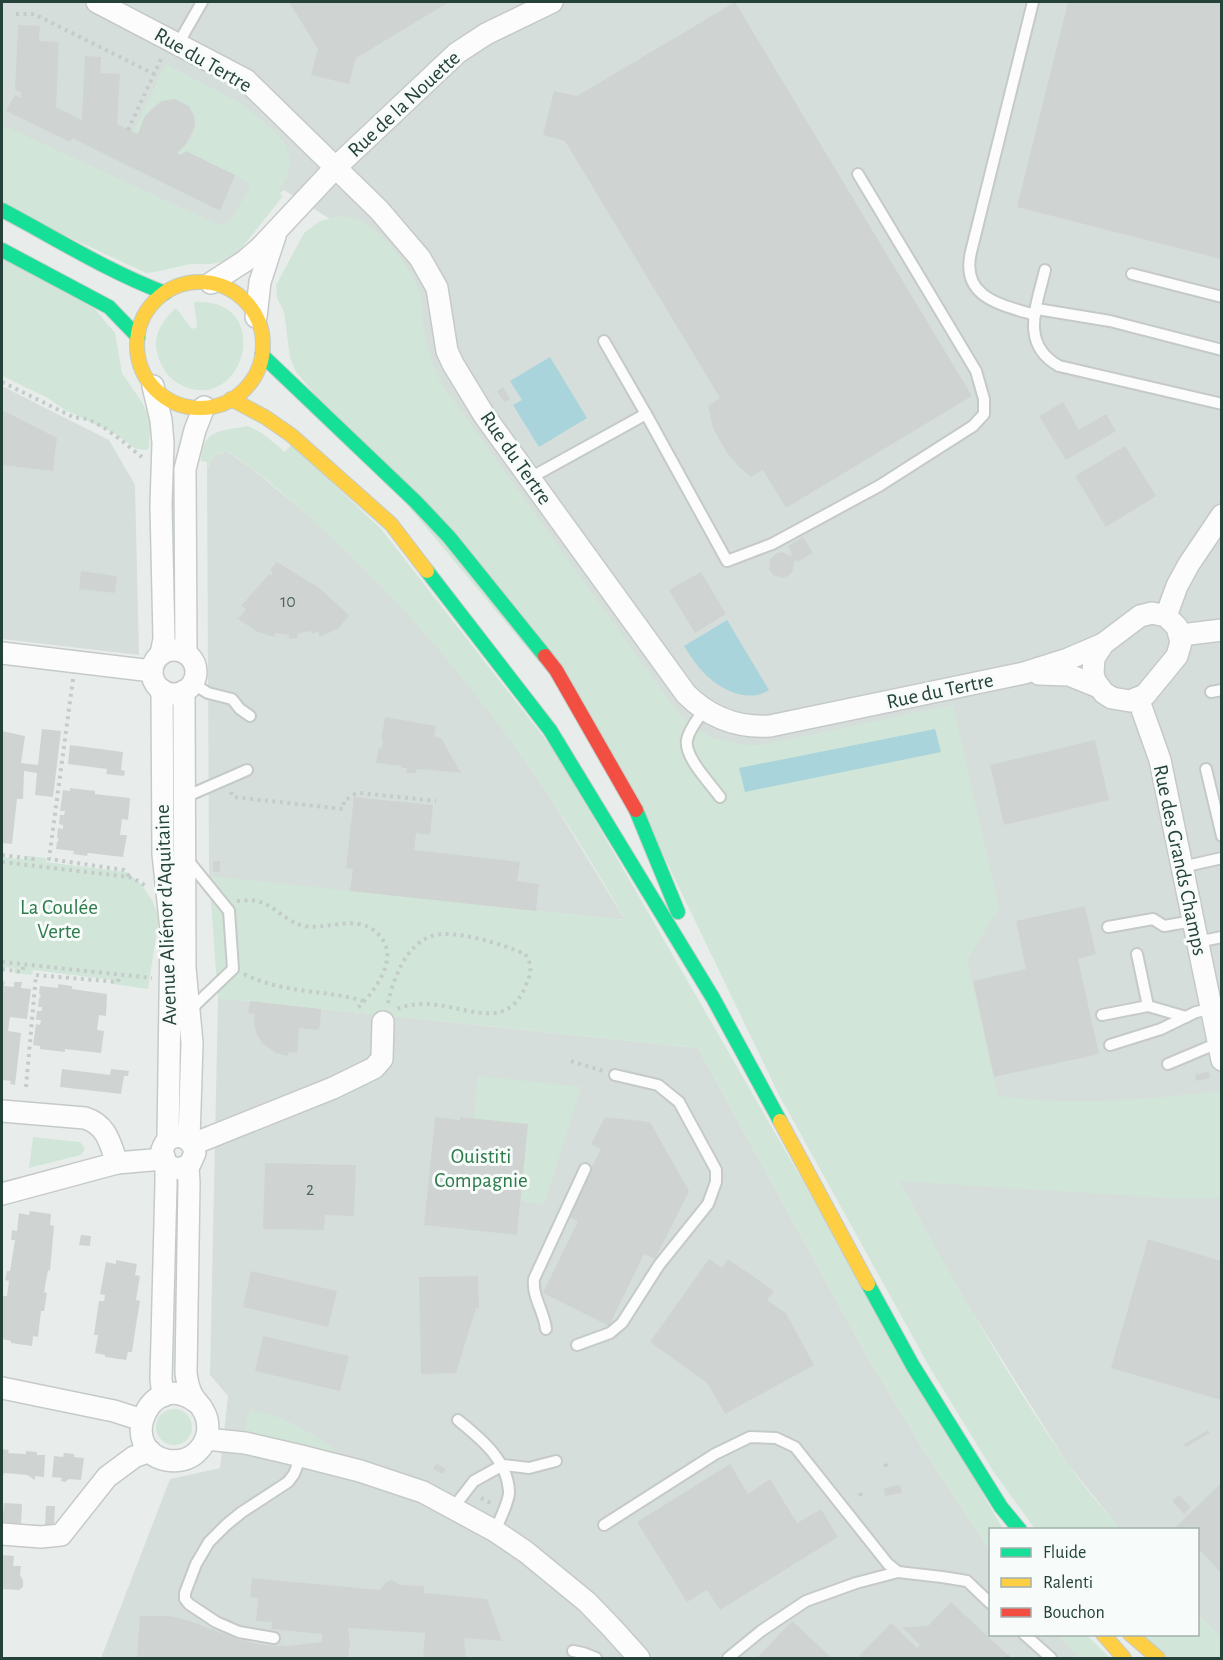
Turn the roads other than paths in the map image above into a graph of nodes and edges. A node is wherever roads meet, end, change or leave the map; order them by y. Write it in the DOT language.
graph roads {
  1 [pos="97,2"];
  2 [pos="202,2"];
  3 [pos="552,2"];
  4 [pos="1033,2"];
  5 [pos="170,50"];
  6 [pos="335,168"];
  7 [pos="858,174"];
  8 [pos="2,210"];
  9 [pos="276,232"];
  10 [pos="2,250"];
  11 [pos="1045,270"];
  12 [pos="1132,274"];
  13 [pos="211,283"];
  14 [pos="165,293"];
  15 [pos="1221,297"];
  16 [pos="1036,312"];
  17 [pos="256,317"];
  18 [pos="138,337"];
  19 [pos="604,341"];
  20 [pos="1221,350"];
  21 [pos="262,354"];
  22 [pos="153,386"];
  23 [pos="231,399"];
  24 [pos="1221,404"];
  25 [pos="204,407"];
  26 [pos="646,414"];
  27 [pos="530,478"];
  28 [pos="1221,515"];
  29 [pos="1166,616"];
  30 [pos="1221,630"];
  31 [pos="1180,636"];
  32 [pos="1102,644"];
  33 [pos="2,653"];
  34 [pos="186,653"];
  35 [pos="156,663"];
  36 [pos="1024,674"];
  37 [pos="188,687"];
  38 [pos="1099,687"];
  39 [pos="162,690"];
  40 [pos="1138,698"];
  41 [pos="704,710"];
  42 [pos="250,716"];
  43 [pos="247,770"];
  44 [pos="1206,770"];
  45 [pos="185,797"];
  46 [pos="720,797"];
  47 [pos="1221,836"];
  48 [pos="184,855"];
  49 [pos="1221,858"];
  50 [pos="1182,867"];
  51 [pos="1193,921"];
  52 [pos="1108,927"];
  53 [pos="1221,937"];
  54 [pos="1197,942"];
  55 [pos="1137,954"];
  56 [pos="713,998"];
  57 [pos="1148,1006"];
  58 [pos="1211,1009"];
  59 [pos="189,1010"];
  60 [pos="1102,1015"];
  61 [pos="385,1017"];
  62 [pos="1186,1017"];
  63 [pos="1110,1045"];
  64 [pos="1220,1052"];
  65 [pos="1168,1064"];
  66 [pos="615,1075"];
  67 [pos="190,1104"];
  68 [pos="2,1112"];
  69 [pos="233,1127"];
  70 [pos="176,1149"];
  71 [pos="117,1163"];
  72 [pos="585,1169"];
  73 [pos="2,1194"];
  74 [pos="546,1329"];
  75 [pos="577,1345"];
  76 [pos="2,1388"];
  77 [pos="163,1396"];
  78 [pos="196,1402"];
  79 [pos="142,1419"];
  80 [pos="458,1419"];
  81 [pos="206,1439"];
  82 [pos="150,1451"];
  83 [pos="301,1456"];
  84 [pos="556,1461"];
  85 [pos="503,1465"];
  86 [pos="453,1508"];
  87 [pos="604,1525"];
  88 [pos="1018,1528"];
  89 [pos="495,1531"];
  90 [pos="2,1534"];
  91 [pos="898,1572"];
  92 [pos="989,1602"];
  93 [pos="1025,1636"];
  94 [pos="1104,1636"];
  95 [pos="1131,1636"];
  96 [pos="274,1638"];
  97 [pos="573,1651"];
  98 [pos="634,1657"];
  99 [pos="596,1659"];
  100 [pos="728,1659"];
  101 [pos="1051,1659"];
  102 [pos="1124,1659"];
  103 [pos="1158,1659"];
  1 -- 5 [label="street, Rue du Tertre"];
  2 -- 5 [label="lane"];
  3 -- 6 [label="street, Rue de la Nouette"];
  4 -- 16 [label="lane"];
  5 -- 6 [label="street, Rue du Tertre"];
  6 -- 9 [label="street, Rue de la Nouette"];
  6 -- 27 [label="street, Rue du Tertre"];
  7 -- 26 [label="lane"];
  8 -- 14 [label="main road"];
  9 -- 13 [label="street, Rue de la Nouette"];
  9 -- 17 [label="street, Rue de la Nouette"];
  10 -- 18 [label="main road"];
  11 -- 16 [label="lane"];
  12 -- 15 [label="lane"];
  13 -- 14 [label="main road"];
  13 -- 17 [label="main road"];
  14 -- 18 [label="main road"];
  16 -- 20 [label="lane"];
  16 -- 24 [label="lane"];
  17 -- 21 [label="main road"];
  18 -- 22 [label="main road"];
  19 -- 26 [label="lane"];
  21 -- 23 [label="main road"];
  21 -- 56 [label="main road"];
  22 -- 25 [label="main road"];
  22 -- 35 [label="street"];
  23 -- 25 [label="main road"];
  23 -- 56 [label="main road"];
  25 -- 34 [label="street"];
  26 -- 27 [label="lane"];
  27 -- 41 [label="street, Rue du Tertre"];
  28 -- 29 [label="street"];
  29 -- 31 [label="street"];
  29 -- 32 [label="street"];
  30 -- 31 [label="street"];
  31 -- 40 [label="street"];
  32 -- 36 [label="street, Rue du Tertre"];
  32 -- 38 [label="street"];
  33 -- 35 [label="street"];
  34 -- 35 [label="street"];
  34 -- 37 [label="street"];
  35 -- 39 [label="street"];
  36 -- 38 [label="street, Rue du Tertre"];
  36 -- 41 [label="street, Rue du Tertre"];
  37 -- 39 [label="street"];
  37 -- 42 [label="lane"];
  37 -- 45 [label="street, Avenue Aliénor d'Aquitaine"];
  38 -- 40 [label="street"];
  39 -- 70 [label="street, Avenue Aliénor d'Aquitaine"];
  40 -- 50 [label="street, Rue des Grands Champs"];
  41 -- 46 [label="lane"];
  43 -- 45 [label="lane"];
  44 -- 47 [label="lane"];
  45 -- 48 [label="street, Avenue Aliénor d'Aquitaine"];
  48 -- 59 [label="street, Avenue Aliénor d'Aquitaine"];
  48 -- 59 [label="lane"];
  49 -- 50 [label="lane"];
  50 -- 51 [label="street, Rue des Grands Champs"];
  51 -- 52 [label="lane"];
  51 -- 54 [label="street, Rue des Grands Champs"];
  53 -- 54 [label="lane"];
  54 -- 58 [label="street, Rue des Grands Champs"];
  55 -- 57 [label="lane"];
  56 -- 88 [label="main road"];
  57 -- 60 [label="lane"];
  57 -- 62 [label="lane"];
  58 -- 62 [label="lane"];
  58 -- 64 [label="street, Rue des Grands Champs"];
  59 -- 67 [label="street, Avenue Aliénor d'Aquitaine"];
  61 -- 69 [label="street"];
  62 -- 63 [label="lane"];
  64 -- 65 [label="lane"];
  66 -- 75 [label="lane"];
  67 -- 69 [label="street"];
  67 -- 70 [label="street, Avenue Aliénor d'Aquitaine"];
  68 -- 71 [label="street"];
  69 -- 70 [label="street"];
  70 -- 71 [label="street"];
  70 -- 77 [label="street, Avenue Aliénor d'Aquitaine"];
  70 -- 78 [label="street, Avenue Aliénor d'Aquitaine"];
  71 -- 73 [label="street"];
  72 -- 74 [label="lane"];
  76 -- 79 [label="street"];
  77 -- 78 [label="street"];
  77 -- 79 [label="street"];
  78 -- 81 [label="street, Avenue Aliénor d'Aquitaine"];
  79 -- 82 [label="street"];
  80 -- 85 [label="lane"];
  81 -- 82 [label="street"];
  81 -- 83 [label="street"];
  82 -- 90 [label="street"];
  83 -- 86 [label="street"];
  83 -- 96 [label="lane"];
  84 -- 85 [label="lane"];
  85 -- 86 [label="lane"];
  85 -- 89 [label="lane"];
  86 -- 89 [label="street"];
  87 -- 91 [label="lane"];
  89 -- 98 [label="street"];
  91 -- 92 [label="lane"];
  91 -- 100 [label="lane"];
  93 -- 101 [label="lane"];
  94 -- 102 [label="main road"];
  95 -- 103 [label="main road"];
  97 -- 99 [label="lane"];
}
